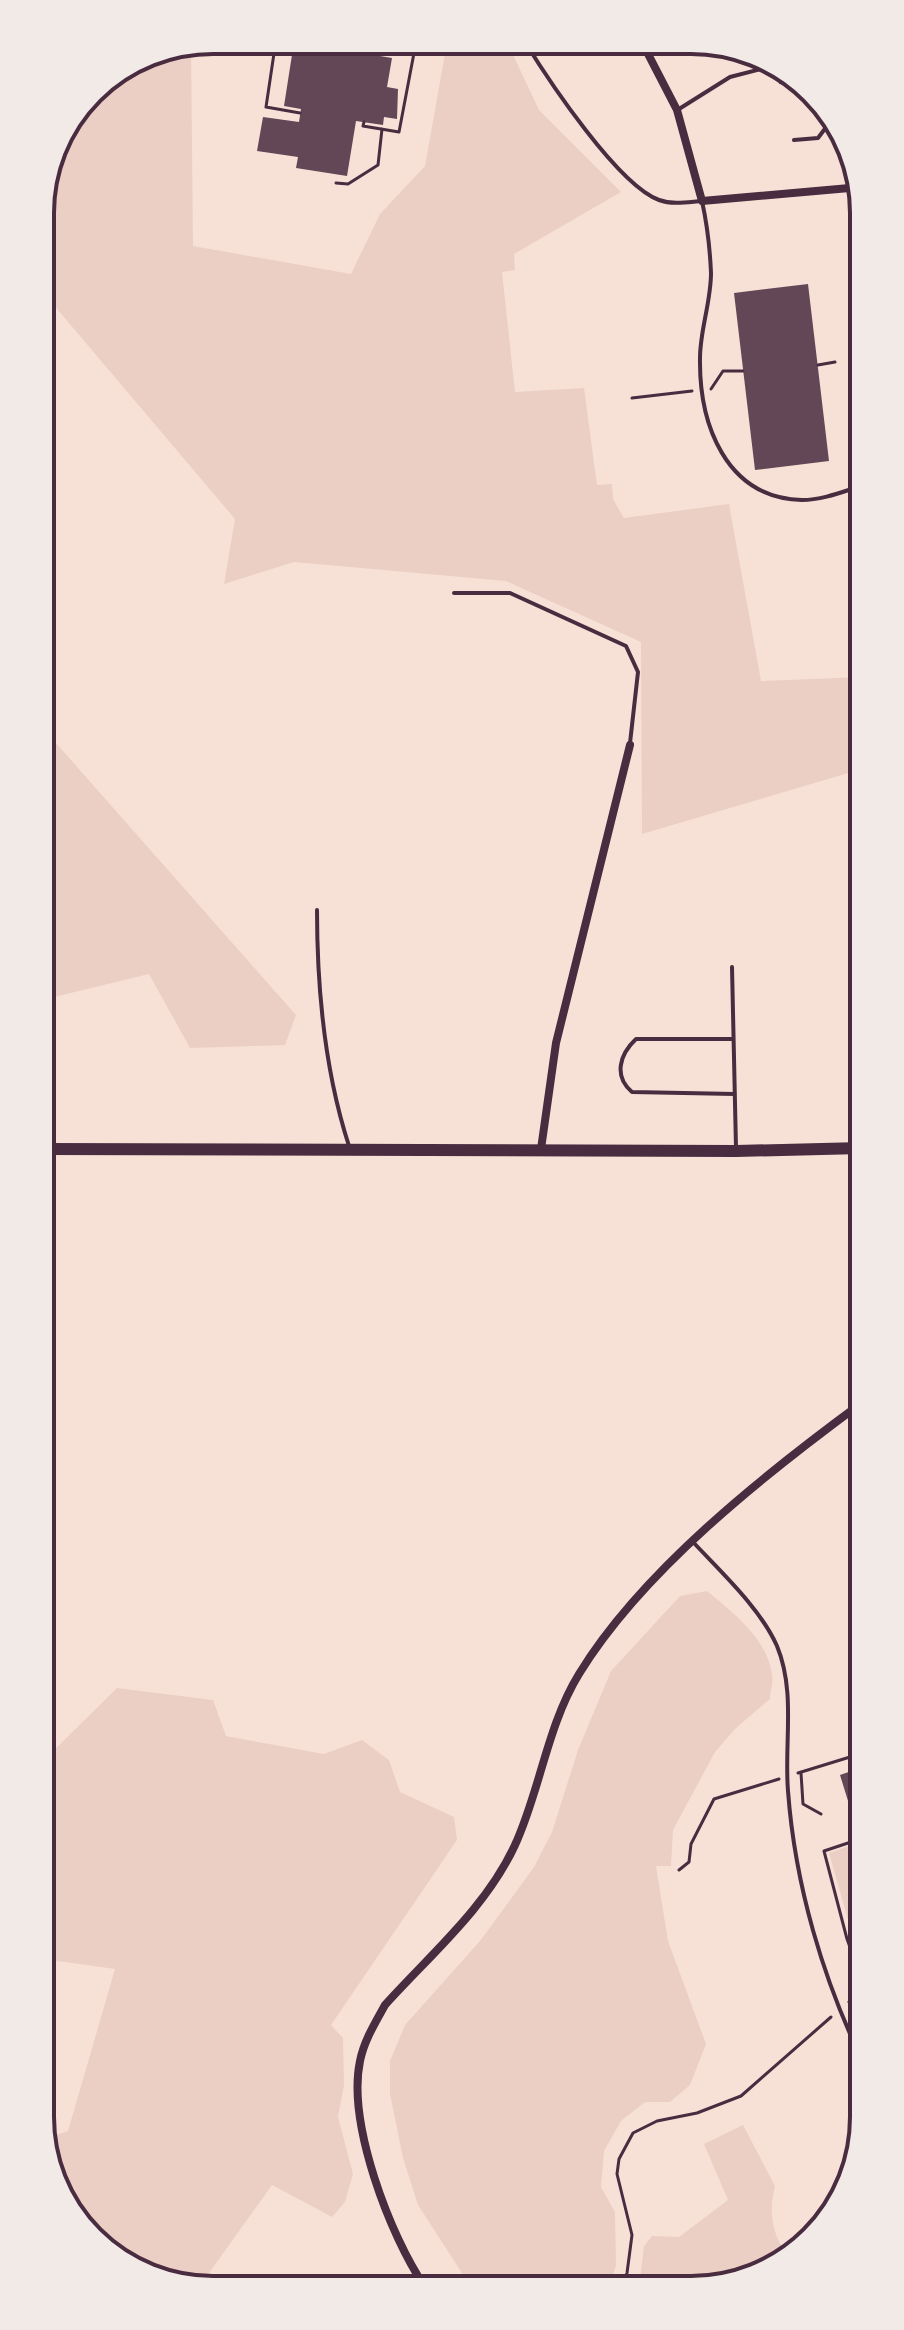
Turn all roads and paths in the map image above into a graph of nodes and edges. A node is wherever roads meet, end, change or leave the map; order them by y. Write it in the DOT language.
graph roads {
  1 [pos="274,54"];
  2 [pos="414,54"];
  3 [pos="533,54"];
  4 [pos="648,54"];
  5 [pos="759,70"];
  6 [pos="677,110"];
  7 [pos="300,113"];
  8 [pos="364,122"];
  9 [pos="382,129"];
  10 [pos="826,131"];
  11 [pos="794,140"];
  12 [pos="336,183"];
  13 [pos="848,188"];
  14 [pos="702,201"];
  15 [pos="835,362"];
  16 [pos="818,365"];
  17 [pos="850,490"];
  18 [pos="454,593"];
  19 [pos="630,745"];
  20 [pos="317,910"];
  21 [pos="732,967"];
  22 [pos="733,1039"];
  23 [pos="735,1094"];
  24 [pos="349,1148"];
  25 [pos="850,1148"];
  26 [pos="54,1149"];
  27 [pos="541,1149"];
  28 [pos="736,1151"];
  29 [pos="850,1412"];
  30 [pos="693,1542"];
  31 [pos="850,1757"];
  32 [pos="801,1772"];
  33 [pos="787,1776"];
  34 [pos="821,1814"];
  35 [pos="850,1842"];
  36 [pos="679,1870"];
  37 [pos="850,1947"];
  38 [pos="850,2001"];
  39 [pos="840,2010"];
  40 [pos="850,2032"];
  41 [pos="419,2276"];
  42 [pos="626,2276"];
  1 -- 7 [label="path"];
  2 -- 9 [label="path"];
  3 -- 14 [label="lane"];
  4 -- 6 [label="street"];
  5 -- 6 [label="lane"];
  6 -- 14 [label="street"];
  8 -- 9 [label="path"];
  9 -- 12 [label="path"];
  10 -- 11 [label="lane"];
  13 -- 14 [label="street"];
  14 -- 17 [label="lane"];
  15 -- 16 [label="path"];
  18 -- 19 [label="lane"];
  19 -- 27 [label="street"];
  20 -- 24 [label="lane"];
  21 -- 22 [label="lane"];
  22 -- 23 [label="lane"];
  22 -- 23 [label="lane"];
  23 -- 28 [label="lane"];
  24 -- 26 [label="main road"];
  24 -- 27 [label="main road"];
  25 -- 28 [label="main road"];
  27 -- 28 [label="main road"];
  29 -- 30 [label="street"];
  30 -- 33 [label="lane"];
  30 -- 41 [label="street"];
  31 -- 32 [label="path"];
  32 -- 33 [label="path"];
  32 -- 34 [label="path"];
  33 -- 36 [label="path"];
  33 -- 39 [label="lane"];
  35 -- 37 [label="path"];
  38 -- 39 [label="path"];
  39 -- 40 [label="lane"];
  39 -- 42 [label="path"];
}
